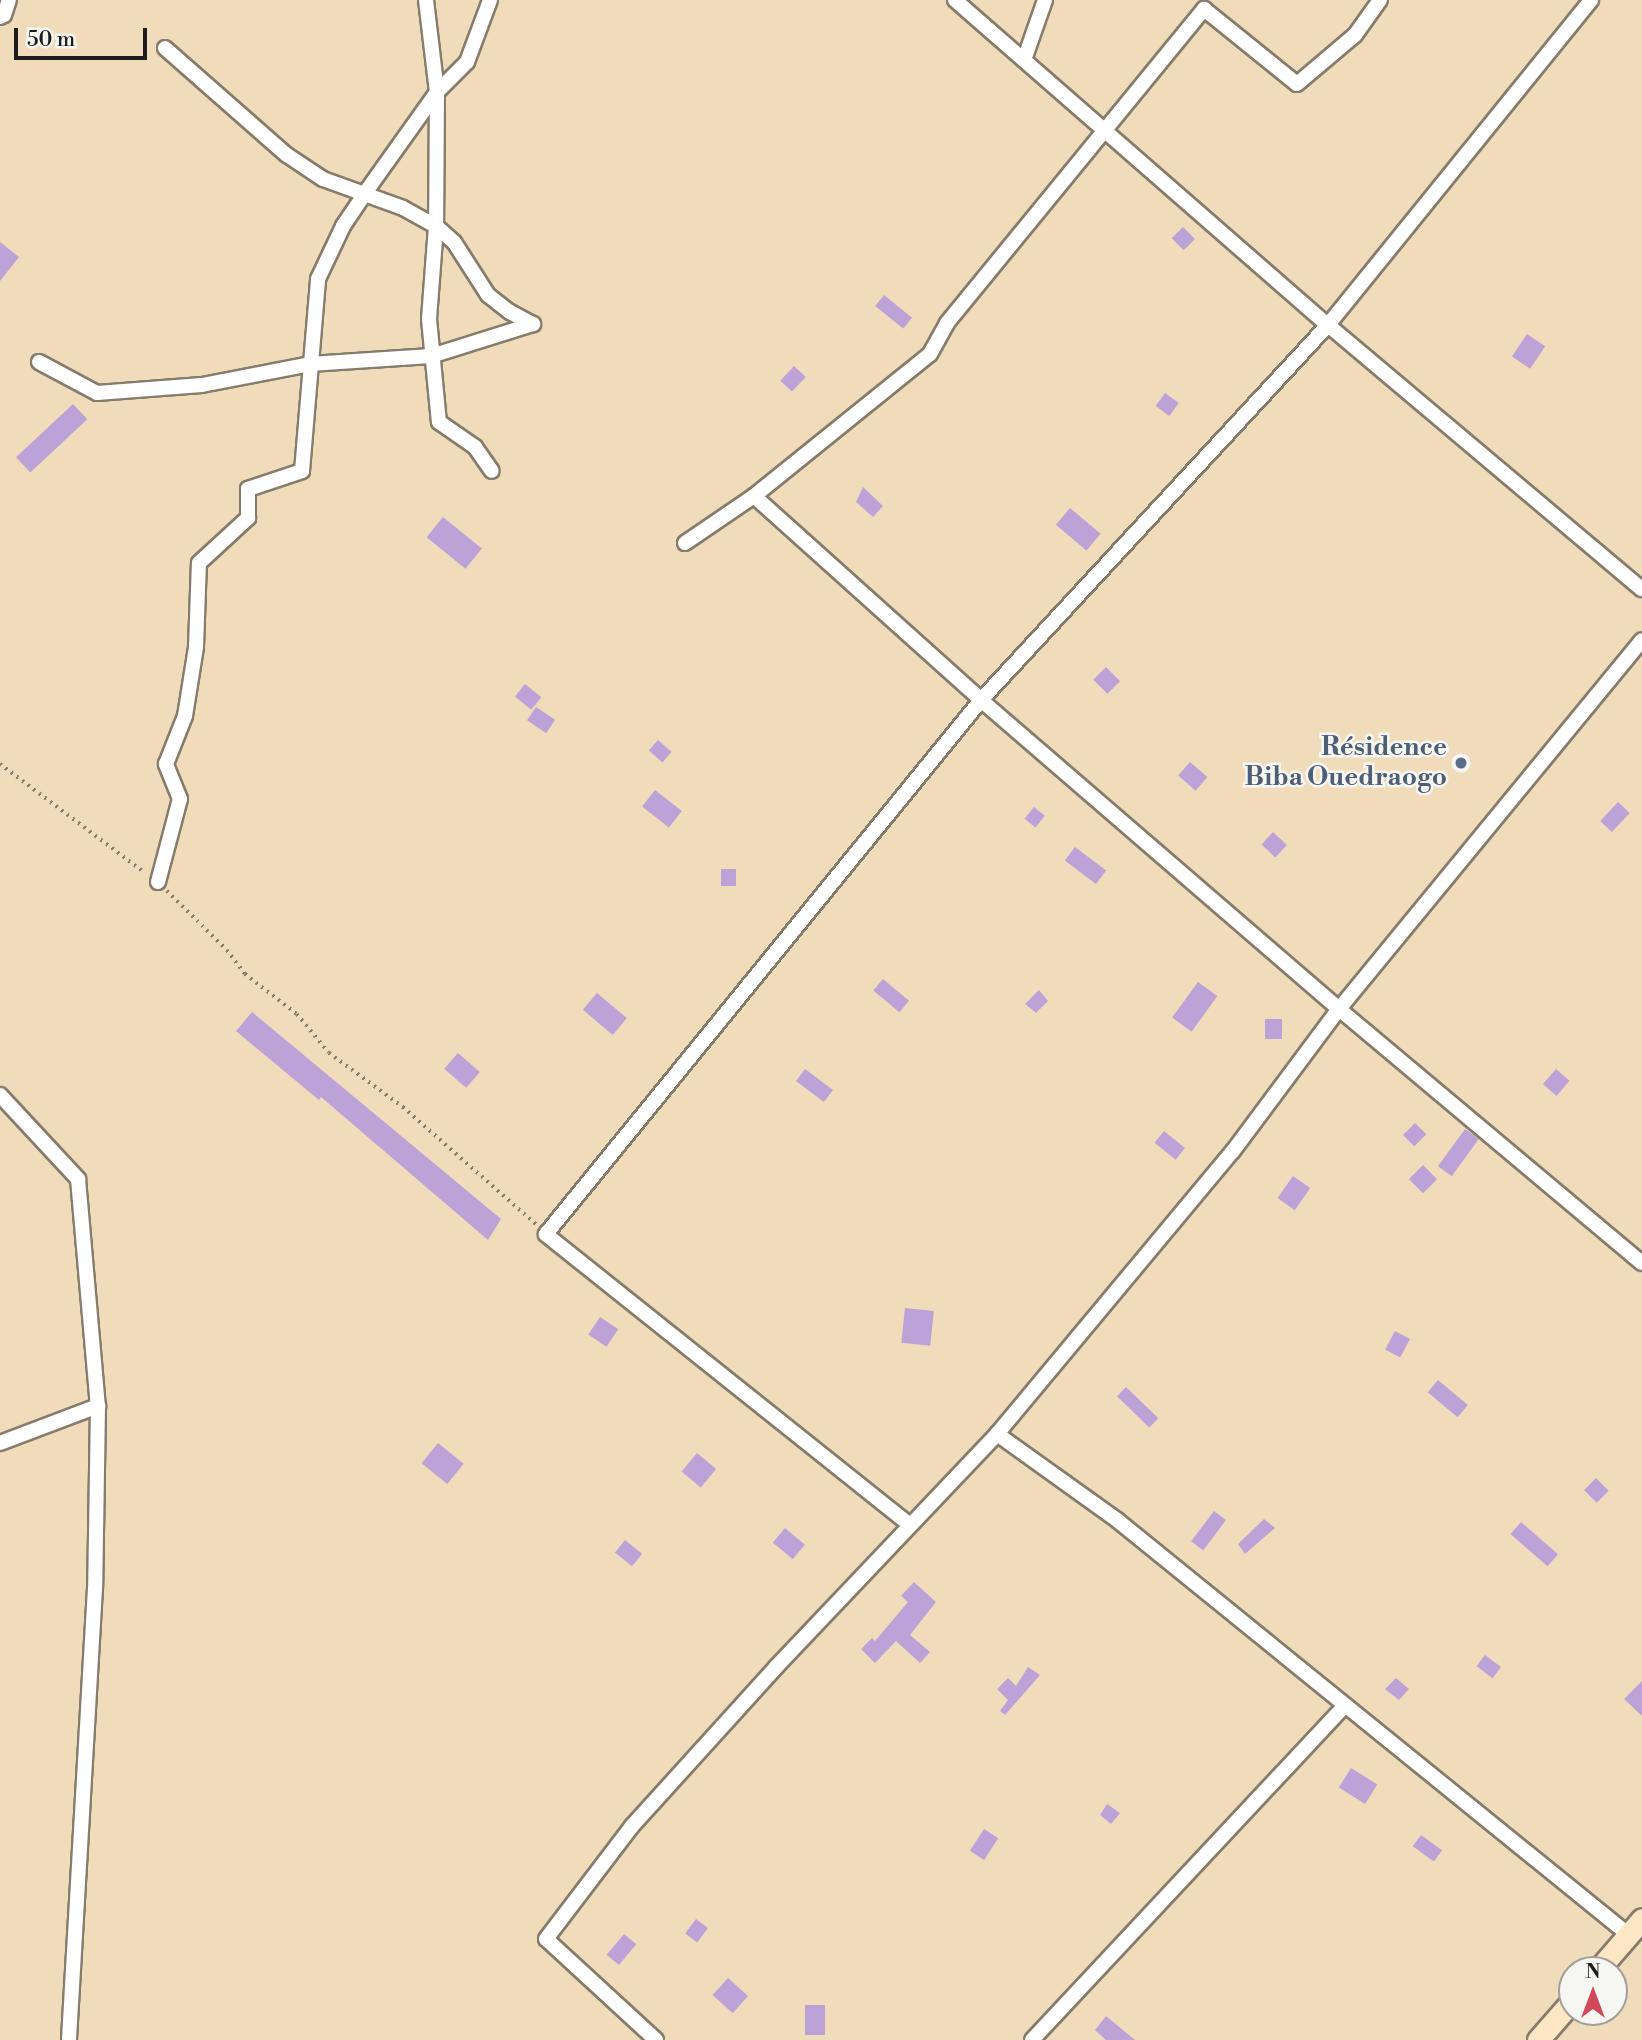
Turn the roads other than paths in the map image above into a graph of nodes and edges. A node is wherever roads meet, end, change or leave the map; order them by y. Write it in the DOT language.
graph roads {
  1 [pos="9,0"];
  2 [pos="426,0"];
  3 [pos="490,0"];
  4 [pos="955,0"];
  5 [pos="1045,0"];
  6 [pos="1380,0"];
  7 [pos="1591,0"];
  8 [pos="0,17"];
  9 [pos="165,48"];
  10 [pos="1024,60"];
  11 [pos="437,92"];
  12 [pos="1105,131"];
  13 [pos="365,193"];
  14 [pos="436,226"];
  15 [pos="1328,326"];
  16 [pos="431,356"];
  17 [pos="39,362"];
  18 [pos="310,364"];
  19 [pos="492,471"];
  20 [pos="754,496"];
  21 [pos="685,543"];
  22 [pos="1642,589"];
  23 [pos="1642,640"];
  24 [pos="981,700"];
  25 [pos="158,882"];
  26 [pos="1339,1009"];
  27 [pos="0,1096"];
  28 [pos="1642,1263"];
  29 [pos="98,1406"];
  30 [pos="997,1434"];
  31 [pos="0,1443"];
  32 [pos="910,1525"];
  33 [pos="1345,1705"];
  34 [pos="1635,1927"];
  35 [pos="1610,1956"];
  36 [pos="1558,2017"];
  37 [pos="69,2040"];
  38 [pos="656,2040"];
  39 [pos="1032,2040"];
  40 [pos="1538,2040"];
  1 -- 8 [label="street"];
  2 -- 11 [label="street"];
  3 -- 11 [label="street"];
  4 -- 10 [label="street"];
  5 -- 10 [label="street"];
  6 -- 12 [label="street"];
  7 -- 15 [label="street"];
  9 -- 13 [label="street"];
  10 -- 12 [label="street"];
  11 -- 13 [label="street"];
  11 -- 14 [label="street"];
  12 -- 15 [label="street"];
  12 -- 20 [label="street"];
  13 -- 14 [label="street"];
  13 -- 18 [label="street"];
  14 -- 16 [label="street"];
  14 -- 16 [label="street"];
  15 -- 22 [label="street"];
  15 -- 24 [label="street"];
  16 -- 18 [label="street"];
  16 -- 19 [label="street"];
  17 -- 18 [label="street"];
  18 -- 25 [label="street"];
  20 -- 21 [label="street"];
  20 -- 24 [label="street"];
  23 -- 26 [label="street"];
  24 -- 26 [label="street"];
  24 -- 32 [label="street"];
  26 -- 28 [label="street"];
  26 -- 30 [label="street"];
  27 -- 29 [label="street"];
  29 -- 31 [label="street"];
  29 -- 37 [label="street"];
  30 -- 32 [label="street"];
  30 -- 33 [label="street"];
  32 -- 38 [label="street"];
  33 -- 34 [label="street"];
  33 -- 39 [label="street"];
  34 -- 35 [label="main road"];
  36 -- 40 [label="main road"];
}
